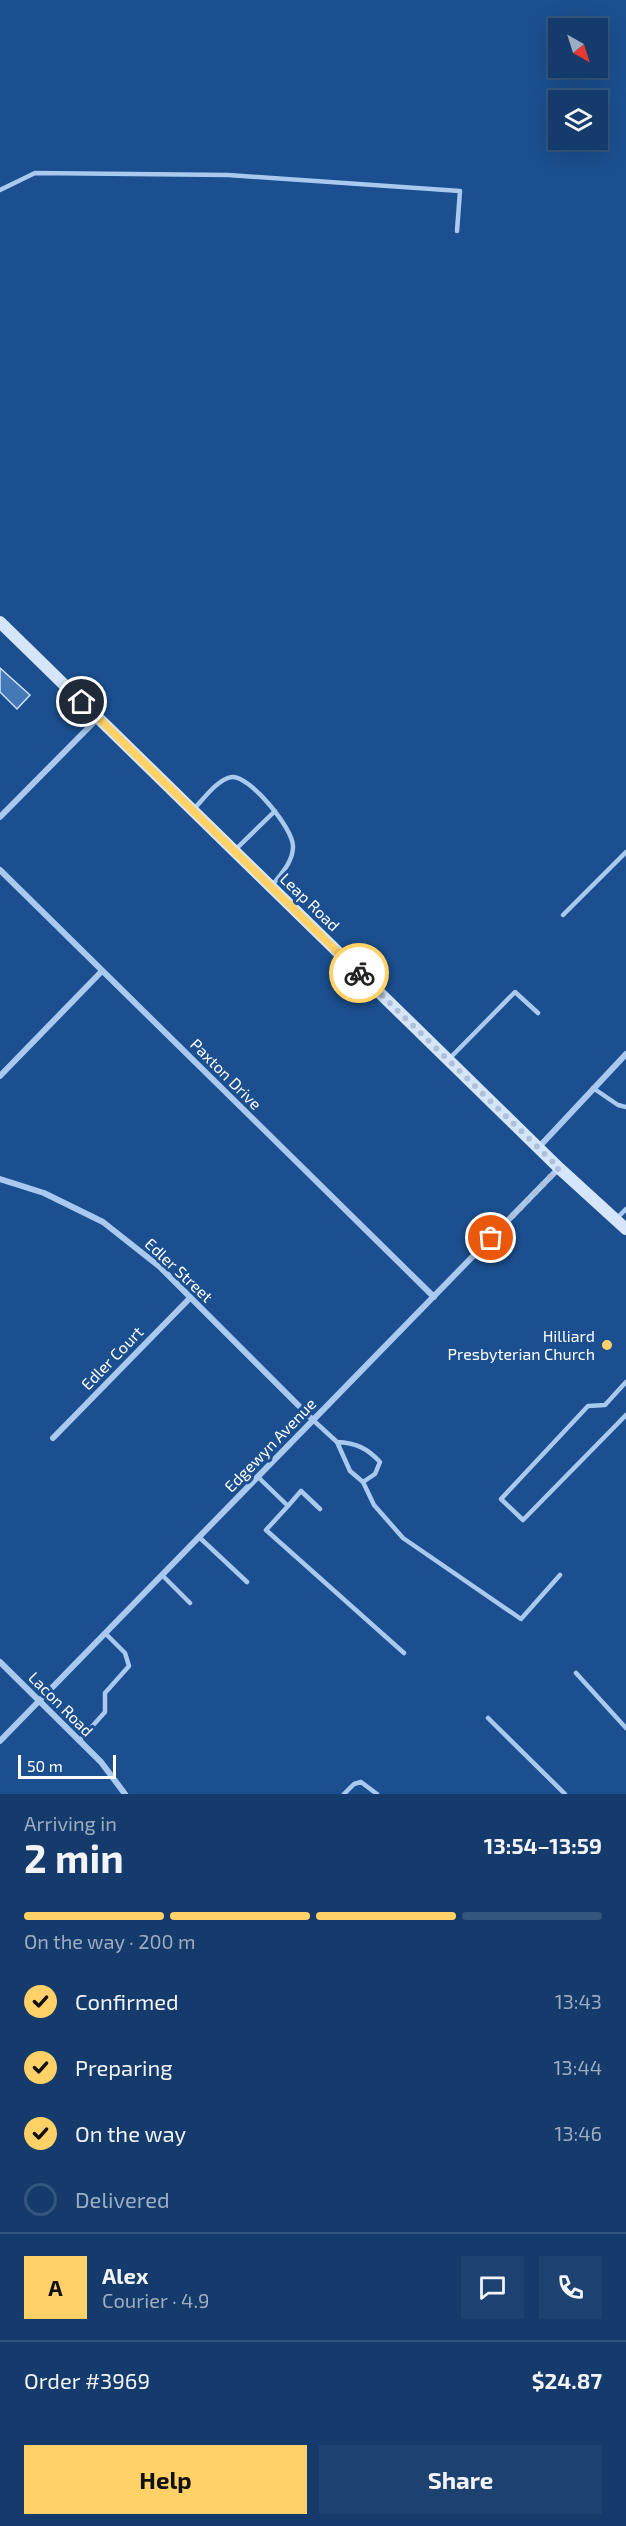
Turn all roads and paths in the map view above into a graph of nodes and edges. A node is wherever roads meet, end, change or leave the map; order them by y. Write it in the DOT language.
graph roads {
  1 [pos="0,190"];
  2 [pos="457,231"];
  3 [pos="0,622"];
  4 [pos="98,718"];
  5 [pos="193,810"];
  6 [pos="275,811"];
  7 [pos="0,817"];
  8 [pos="234,850"];
  9 [pos="626,852"];
  10 [pos="0,870"];
  11 [pos="271,887"];
  12 [pos="563,915"];
  13 [pos="102,971"];
  14 [pos="538,1012"];
  15 [pos="626,1054"];
  16 [pos="448,1060"];
  17 [pos="0,1076"];
  18 [pos="593,1088"];
  19 [pos="626,1107"];
  20 [pos="538,1148"];
  21 [pos="559,1168"];
  22 [pos="0,1179"];
  23 [pos="626,1209"];
  24 [pos="616,1219"];
  25 [pos="626,1228"];
  26 [pos="434,1297"];
  27 [pos="190,1298"];
  28 [pos="626,1382"];
  29 [pos="626,1415"];
  30 [pos="314,1419"];
  31 [pos="53,1438"];
  32 [pos="337,1442"];
  33 [pos="258,1477"];
  34 [pos="363,1482"];
  35 [pos="288,1506"];
  36 [pos="320,1509"];
  37 [pos="199,1538"];
  38 [pos="162,1575"];
  39 [pos="560,1575"];
  40 [pos="247,1582"];
  41 [pos="190,1603"];
  42 [pos="105,1633"];
  43 [pos="404,1653"];
  44 [pos="0,1662"];
  45 [pos="576,1673"];
  46 [pos="39,1701"];
  47 [pos="488,1718"];
  48 [pos="626,1728"];
  49 [pos="0,1741"];
  50 [pos="79,1741"];
  51 [pos="124,1794"];
  52 [pos="344,1794"];
  53 [pos="377,1794"];
  54 [pos="565,1794"];
  1 -- 2 [label="lane"];
  3 -- 4 [label="street, Leap Road"];
  4 -- 5 [label="street, Leap Road"];
  4 -- 7 [label="street"];
  5 -- 6 [label="lane"];
  5 -- 8 [label="street, Leap Road"];
  6 -- 8 [label="lane"];
  6 -- 11 [label="lane"];
  8 -- 11 [label="street, Leap Road"];
  9 -- 12 [label="lane"];
  10 -- 13 [label="street, Paxton Drive"];
  11 -- 16 [label="street, Leap Road"];
  13 -- 17 [label="street"];
  13 -- 26 [label="street, Paxton Drive"];
  14 -- 16 [label="lane"];
  15 -- 18 [label="street"];
  16 -- 20 [label="street, Leap Road"];
  18 -- 19 [label="lane"];
  18 -- 20 [label="street"];
  20 -- 21 [label="street, Leap Road"];
  21 -- 24 [label="street, Leap Road"];
  21 -- 26 [label="street, Edgewyn Avenue"];
  22 -- 27 [label="street, Edler Street"];
  23 -- 24 [label="lane"];
  24 -- 25 [label="street, Leap Road"];
  26 -- 30 [label="street, Edgewyn Avenue"];
  27 -- 30 [label="street, Edler Street"];
  27 -- 31 [label="street, Edler Court"];
  28 -- 29 [label="lane"];
  30 -- 32 [label="lane"];
  30 -- 33 [label="street, Edgewyn Avenue"];
  32 -- 34 [label="lane"];
  32 -- 34 [label="lane"];
  33 -- 35 [label="lane"];
  33 -- 37 [label="street, Edgewyn Avenue"];
  34 -- 39 [label="lane"];
  35 -- 36 [label="lane"];
  35 -- 43 [label="lane"];
  37 -- 38 [label="street, Edgewyn Avenue"];
  37 -- 40 [label="lane"];
  38 -- 41 [label="lane"];
  38 -- 42 [label="street, Edgewyn Avenue"];
  42 -- 46 [label="street, Edgewyn Avenue"];
  42 -- 50 [label="lane"];
  44 -- 46 [label="street, Lacon Road"];
  45 -- 48 [label="lane"];
  46 -- 49 [label="street, Edgewyn Avenue"];
  46 -- 50 [label="street, Lacon Road"];
  47 -- 54 [label="lane"];
  50 -- 51 [label="street, Lacon Road"];
  52 -- 53 [label="lane"];
}
